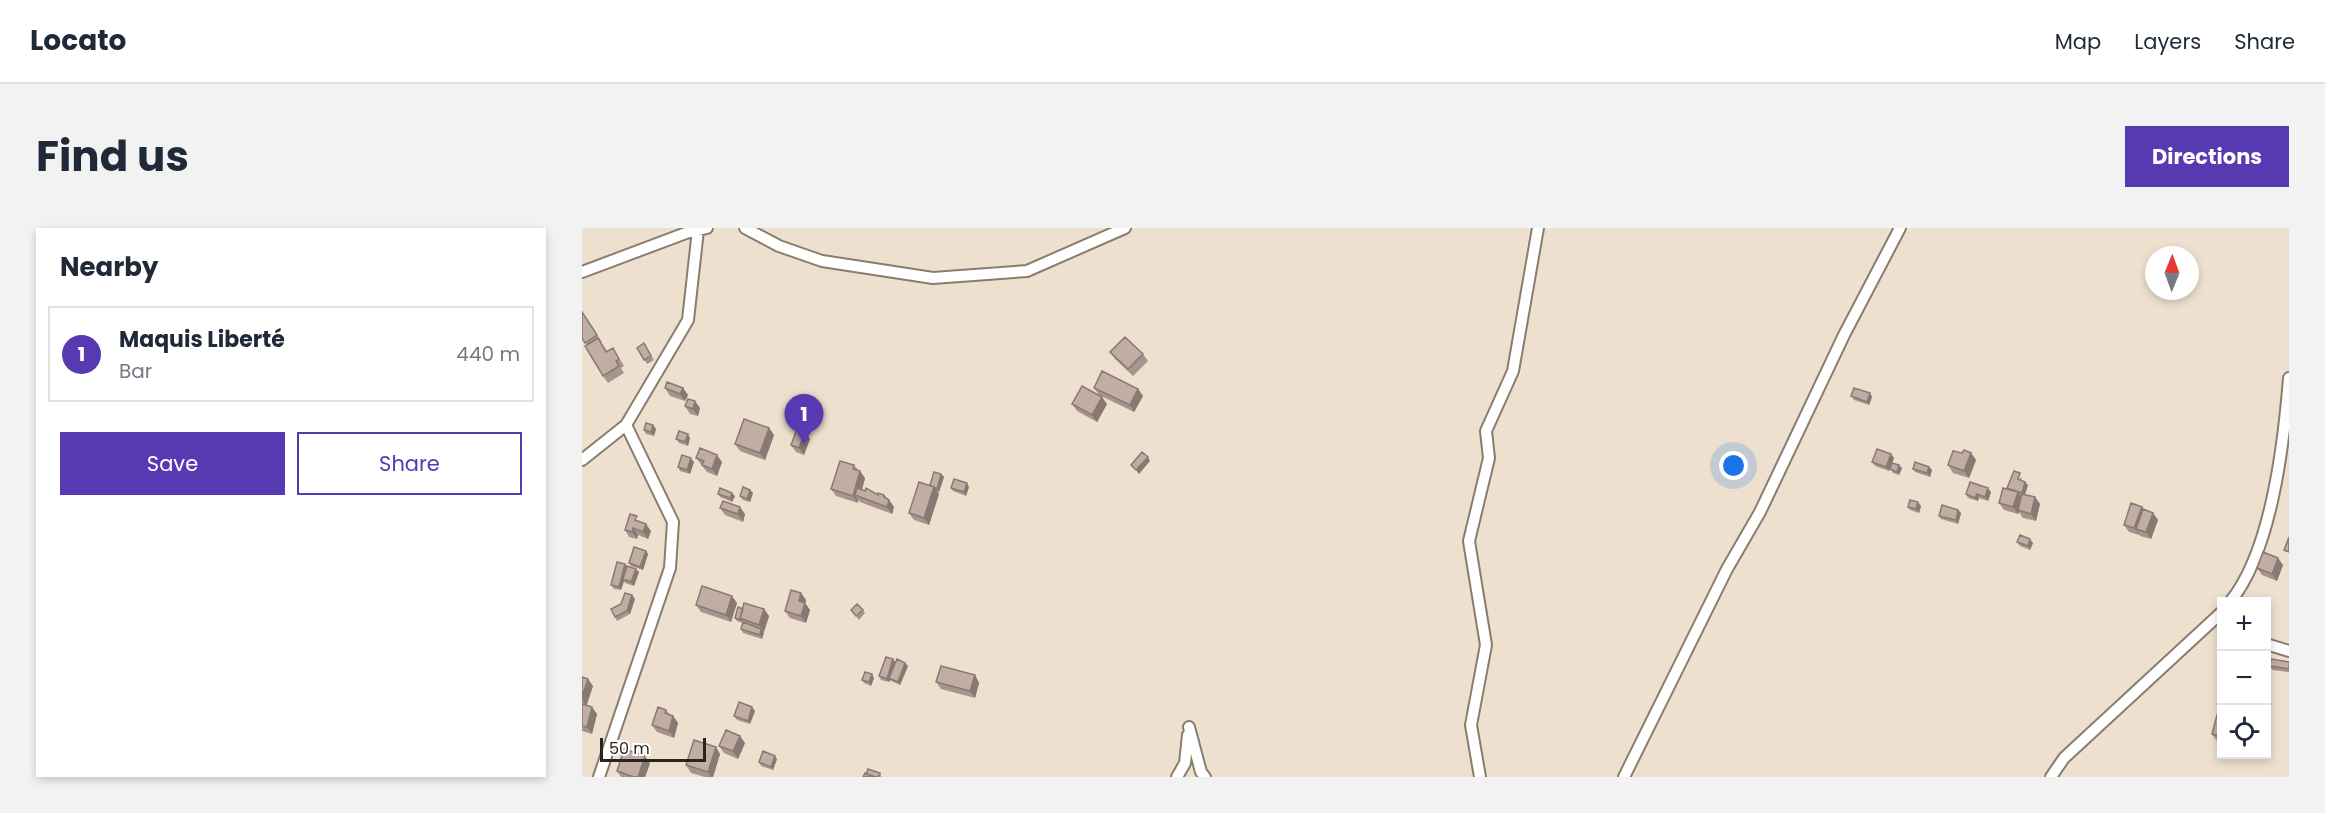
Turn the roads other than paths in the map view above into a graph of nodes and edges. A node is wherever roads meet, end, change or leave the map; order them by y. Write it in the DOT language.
graph roads {
  1 [pos="745,228"];
  2 [pos="1125,228"];
  3 [pos="1538,228"];
  4 [pos="1900,228"];
  5 [pos="703,229"];
  6 [pos="582,272"];
  7 [pos="2289,378"];
  8 [pos="626,425"];
  9 [pos="584,454"];
  10 [pos="2233,597"];
  11 [pos="2217,617"];
  12 [pos="2271,646"];
  13 [pos="2289,651"];
  14 [pos="599,777"];
  15 [pos="1177,777"];
  16 [pos="1205,777"];
  17 [pos="1480,777"];
  18 [pos="1624,777"];
  19 [pos="2051,777"];
  1 -- 2 [label="street"];
  3 -- 17 [label="street"];
  4 -- 18 [label="street"];
  5 -- 6 [label="street"];
  5 -- 8 [label="street"];
  7 -- 10 [label="street"];
  8 -- 9 [label="street"];
  8 -- 14 [label="street"];
  11 -- 19 [label="street"];
  12 -- 13 [label="street"];
  15 -- 16 [label="street"];
}
